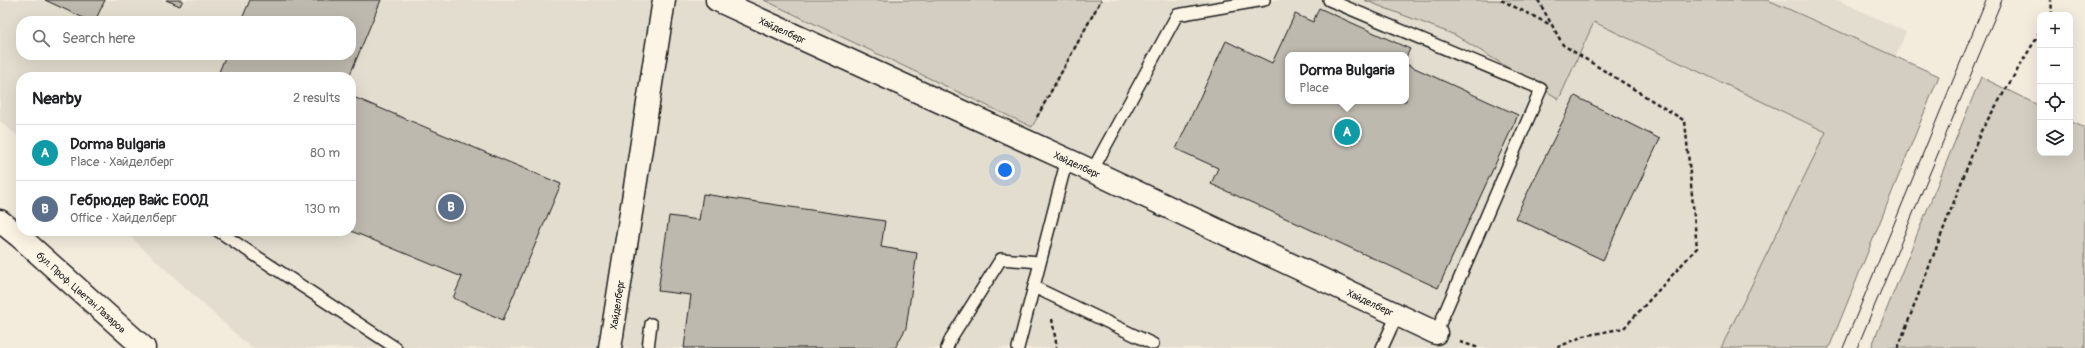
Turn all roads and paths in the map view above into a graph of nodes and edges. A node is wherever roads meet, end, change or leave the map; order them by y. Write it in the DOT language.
graph roads {
  1 [pos="664,0"];
  2 [pos="717,0"];
  3 [pos="1101,0"];
  4 [pos="1264,0"];
  5 [pos="1329,0"];
  6 [pos="1501,0"];
  7 [pos="1538,0"];
  8 [pos="2052,0"];
  9 [pos="2052,12"];
  10 [pos="1552,25"];
  11 [pos="2037,37"];
  12 [pos="1025,140"];
  13 [pos="1067,159"];
  14 [pos="1092,171"];
  15 [pos="0,221"];
  16 [pos="16,234"];
  17 [pos="19,236"];
  18 [pos="226,236"];
  19 [pos="1040,262"];
  20 [pos="1034,287"];
  21 [pos="1048,294"];
  22 [pos="1397,315"];
  23 [pos="651,324"];
  24 [pos="1436,333"];
  25 [pos="1153,344"];
  26 [pos="144,348"];
  27 [pos="396,348"];
  28 [pos="610,348"];
  29 [pos="648,348"];
  30 [pos="947,348"];
  31 [pos="1018,348"];
  32 [pos="1056,348"];
  33 [pos="1382,348"];
  34 [pos="1556,348"];
  35 [pos="1898,348"];
  1 -- 28 [label="street, Хайделберг"];
  2 -- 12 [label="street, Хайделберг"];
  3 -- 12 [label="path"];
  4 -- 14 [label="lane"];
  5 -- 24 [label="lane"];
  6 -- 10 [label="path"];
  7 -- 10 [label="path"];
  8 -- 9 [label="path"];
  10 -- 34 [label="path"];
  11 -- 35 [label="path"];
  12 -- 13 [label="street, Хайделберг"];
  13 -- 14 [label="street, Хайделберг"];
  13 -- 19 [label="lane"];
  14 -- 22 [label="street, Хайделберг"];
  15 -- 16 [label="street, бул. Проф. Цветан Лазаров"];
  17 -- 26 [label="street, бул. Проф. Цветан Лазаров"];
  18 -- 27 [label="lane"];
  19 -- 20 [label="lane"];
  19 -- 30 [label="lane"];
  20 -- 21 [label="lane"];
  20 -- 31 [label="lane"];
  21 -- 25 [label="lane"];
  21 -- 32 [label="path"];
  22 -- 24 [label="street, Хайделберг"];
  22 -- 33 [label="lane"];
  23 -- 29 [label="lane"];
}
